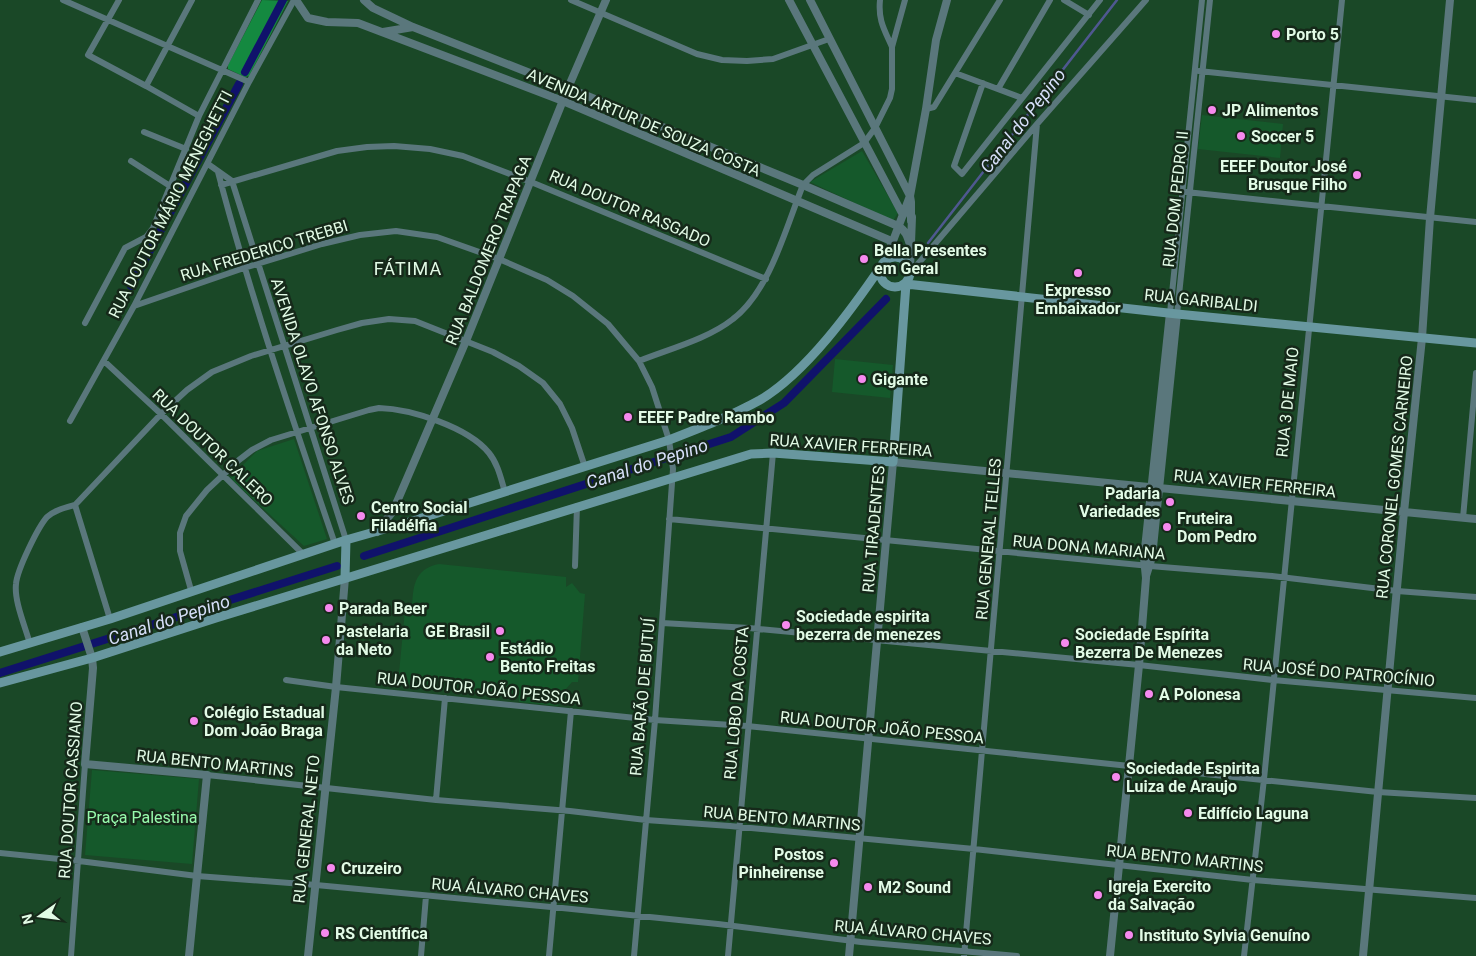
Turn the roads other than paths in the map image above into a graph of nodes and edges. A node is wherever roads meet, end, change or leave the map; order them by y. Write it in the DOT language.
graph roads {
  1 [pos="63,0"];
  2 [pos="119,0"];
  3 [pos="192,0"];
  4 [pos="258,0"];
  5 [pos="295,0"];
  6 [pos="364,0"];
  7 [pos="571,0"];
  8 [pos="606,0"];
  9 [pos="789,0"];
  10 [pos="810,0"];
  11 [pos="880,0"];
  12 [pos="905,0"];
  13 [pos="946,0"];
  14 [pos="1000,0"];
  15 [pos="1050,0"];
  16 [pos="1064,0"];
  17 [pos="1100,0"];
  18 [pos="1146,0"];
  19 [pos="1202,0"];
  20 [pos="1210,0"];
  21 [pos="1342,0"];
  22 [pos="1450,0"];
  23 [pos="1205,10"];
  24 [pos="601,13"];
  25 [pos="1089,15"];
  26 [pos="108,20"];
  27 [pos="413,27"];
  28 [pos="382,32"];
  29 [pos="829,38"];
  30 [pos="167,45"];
  31 [pos="812,45"];
  32 [pos="892,47"];
  33 [pos="222,70"];
  34 [pos="1198,71"];
  35 [pos="955,73"];
  36 [pos="249,82"];
  37 [pos="983,83"];
  38 [pos="1334,85"];
  39 [pos="146,86"];
  40 [pos="568,88"];
  41 [pos="998,89"];
  42 [pos="1440,96"];
  43 [pos="1022,98"];
  44 [pos="1476,100"];
  45 [pos="563,101"];
  46 [pos="926,109"];
  47 [pos="199,116"];
  48 [pos="1037,124"];
  49 [pos="875,128"];
  50 [pos="144,132"];
  51 [pos="685,136"];
  52 [pos="864,143"];
  53 [pos="919,148"];
  54 [pos="186,149"];
  55 [pos="679,151"];
  56 [pos="130,160"];
  57 [pos="208,164"];
  58 [pos="915,169"];
  59 [pos="897,170"];
  60 [pos="218,172"];
  61 [pos="232,181"];
  62 [pos="531,182"];
  63 [pos="221,185"];
  64 [pos="803,185"];
  65 [pos="170,186"];
  66 [pos="1186,192"];
  67 [pos="910,196"];
  68 [pos="796,202"];
  69 [pos="1322,206"];
  70 [pos="902,215"];
  71 [pos="1430,218"];
  72 [pos="912,221"];
  73 [pos="1476,222"];
  74 [pos="898,226"];
  75 [pos="892,244"];
  76 [pos="911,248"];
  77 [pos="499,259"];
  78 [pos="883,263"];
  79 [pos="257,264"];
  80 [pos="244,268"];
  81 [pos="909,276"];
  82 [pos="766,279"];
  83 [pos="1022,298"];
  84 [pos="134,306"];
  85 [pos="1173,314"];
  86 [pos="85,323"];
  87 [pos="1309,326"];
  88 [pos="1422,338"];
  89 [pos="466,341"];
  90 [pos="1476,343"];
  91 [pos="283,346"];
  92 [pos="270,350"];
  93 [pos="104,361"];
  94 [pos="639,361"];
  95 [pos="1476,373"];
  96 [pos="161,414"];
  97 [pos="432,419"];
  98 [pos="70,421"];
  99 [pos="311,427"];
  100 [pos="296,431"];
  101 [pos="669,440"];
  102 [pos="773,453"];
  103 [pos="893,462"];
  104 [pos="585,467"];
  105 [pos="673,473"];
  106 [pos="1008,473"];
  107 [pos="223,476"];
  108 [pos="1155,488"];
  109 [pos="505,492"];
  110 [pos="1291,501"];
  111 [pos="75,505"];
  112 [pos="577,506"];
  113 [pos="393,511"];
  114 [pos="1404,512"];
  115 [pos="1463,518"];
  116 [pos="670,519"];
  117 [pos="1476,519"];
  118 [pos="406,523"];
  119 [pos="766,528"];
  120 [pos="377,532"];
  121 [pos="346,540"];
  122 [pos="887,541"];
  123 [pos="335,544"];
  124 [pos="1000,552"];
  125 [pos="303,554"];
  126 [pos="345,555"];
  127 [pos="575,566"];
  128 [pos="1147,566"];
  129 [pos="1283,577"];
  130 [pos="345,578"];
  131 [pos="191,590"];
  132 [pos="1397,591"];
  133 [pos="1476,597"];
  134 [pos="110,618"];
  135 [pos="662,623"];
  136 [pos="82,627"];
  137 [pos="756,629"];
  138 [pos="878,641"];
  139 [pos="30,644"];
  140 [pos="992,651"];
  141 [pos="0,652"];
  142 [pos="91,655"];
  143 [pos="1139,665"];
  144 [pos="286,680"];
  145 [pos="1273,680"];
  146 [pos="0,683"];
  147 [pos="336,687"];
  148 [pos="1387,690"];
  149 [pos="445,698"];
  150 [pos="1476,698"];
  151 [pos="571,712"];
  152 [pos="655,720"];
  153 [pos="747,726"];
  154 [pos="869,740"];
  155 [pos="983,752"];
  156 [pos="85,764"];
  157 [pos="1129,767"];
  158 [pos="207,775"];
  159 [pos="1264,779"];
  160 [pos="325,788"];
  161 [pos="1378,792"];
  162 [pos="1476,798"];
  163 [pos="436,800"];
  164 [pos="562,810"];
  165 [pos="646,820"];
  166 [pos="740,828"];
  167 [pos="860,838"];
  168 [pos="974,849"];
  169 [pos="0,853"];
  170 [pos="79,861"];
  171 [pos="1120,865"];
  172 [pos="197,876"];
  173 [pos="1253,880"];
  174 [pos="316,885"];
  175 [pos="1368,890"];
  176 [pos="426,896"];
  177 [pos="1476,898"];
  178 [pos="553,907"];
  179 [pos="638,915"];
  180 [pos="730,925"];
  181 [pos="850,941"];
  182 [pos="964,953"];
  183 [pos="71,956"];
  184 [pos="189,956"];
  185 [pos="308,956"];
  186 [pos="421,956"];
  187 [pos="548,956"];
  188 [pos="634,956"];
  189 [pos="728,956"];
  190 [pos="848,956"];
  191 [pos="1017,956"];
  192 [pos="1110,956"];
  193 [pos="1244,956"];
  194 [pos="1363,956"];
  1 -- 26 [label="street"];
  2 -- 26 [label="street"];
  3 -- 30 [label="street"];
  4 -- 33 [label="street, RUA DOUTOR MÁRIO MENEGHETTI"];
  5 -- 28 [label="street, AVENIDA ARTUR DE SOUZA COSTA"];
  5 -- 36 [label="street, RUA DOUTOR MÁRIO MENEGHETTI"];
  6 -- 27 [label="street, AVENIDA ARTUR DE SOUZA COSTA"];
  7 -- 24 [label="street"];
  8 -- 24 [label="street, RUA BALDOMERO TRAPAGA"];
  9 -- 31 [label="street"];
  10 -- 29 [label="street"];
  11 -- 32 [label="street"];
  12 -- 32 [label="street"];
  13 -- 46 [label="street, RUA TIRADENTES"];
  14 -- 35 [label="street"];
  15 -- 41 [label="street"];
  16 -- 25 [label="street"];
  17 -- 25 [label="street"];
  18 -- 48 [label="street"];
  19 -- 23 [label="street, RUA DOM PEDRO II"];
  20 -- 23 [label="street, RUA DOM PEDRO II"];
  21 -- 38 [label="street, RUA 3 DE MAIO"];
  22 -- 42 [label="street, RUA CORONEL GOMES CARNEIRO"];
  23 -- 34 [label="street, RUA DOM PEDRO II"];
  24 -- 31 [label="street"];
  24 -- 40 [label="street, RUA BALDOMERO TRAPAGA"];
  25 -- 43 [label="street"];
  26 -- 30 [label="street"];
  26 -- 39 [label="street"];
  27 -- 28 [label="street, AVENIDA ARTUR DE SOUZA COSTA"];
  27 -- 40 [label="street, AVENIDA ARTUR DE SOUZA COSTA"];
  28 -- 45 [label="street, AVENIDA ARTUR DE SOUZA COSTA"];
  29 -- 31 [label="street"];
  29 -- 49 [label="street"];
  30 -- 33 [label="street"];
  30 -- 39 [label="street"];
  31 -- 52 [label="street"];
  32 -- 49 [label="street"];
  33 -- 36 [label="street"];
  33 -- 47 [label="street, RUA DOUTOR MÁRIO MENEGHETTI"];
  34 -- 38 [label="street"];
  34 -- 66 [label="street, RUA DOM PEDRO II"];
  35 -- 37 [label="street"];
  35 -- 46 [label="street"];
  36 -- 57 [label="street, RUA DOUTOR MÁRIO MENEGHETTI"];
  37 -- 41 [label="street"];
  37 -- 43 [label="street"];
  38 -- 42 [label="street"];
  38 -- 69 [label="street, RUA 3 DE MAIO"];
  39 -- 47 [label="street"];
  40 -- 45 [label="street, RUA BALDOMERO TRAPAGA"];
  40 -- 51 [label="street, AVENIDA ARTUR DE SOUZA COSTA"];
  41 -- 43 [label="street"];
  42 -- 44 [label="street"];
  42 -- 71 [label="street, RUA CORONEL GOMES CARNEIRO"];
  45 -- 55 [label="street, AVENIDA ARTUR DE SOUZA COSTA"];
  45 -- 62 [label="street, RUA BALDOMERO TRAPAGA"];
  46 -- 53 [label="street, RUA TIRADENTES"];
  47 -- 54 [label="street, RUA DOUTOR MÁRIO MENEGHETTI"];
  48 -- 81 [label="street"];
  48 -- 83 [label="street, RUA GENERAL TELLES"];
  49 -- 52 [label="street"];
  49 -- 59 [label="street"];
  50 -- 54 [label="street"];
  51 -- 55 [label="street"];
  51 -- 64 [label="street, AVENIDA ARTUR DE SOUZA COSTA"];
  52 -- 64 [label="street"];
  52 -- 70 [label="street"];
  53 -- 58 [label="street, RUA TIRADENTES"];
  53 -- 72 [label="street, RUA TIRADENTES"];
  54 -- 65 [label="street, RUA DOUTOR MÁRIO MENEGHETTI"];
  55 -- 68 [label="street, AVENIDA ARTUR DE SOUZA COSTA"];
  56 -- 65 [label="street"];
  57 -- 60 [label="street"];
  57 -- 84 [label="street, RUA DOUTOR MÁRIO MENEGHETTI"];
  58 -- 59 [label="street"];
  58 -- 67 [label="street, RUA TIRADENTES"];
  59 -- 67 [label="street"];
  60 -- 61 [label="street"];
  60 -- 63 [label="street, AVENIDA OLAVO AFONSO ALVES"];
  61 -- 62 [label="street, RUA DOUTOR RASGADO"];
  61 -- 63 [label="street, RUA DOUTOR RASGADO"];
  61 -- 79 [label="street, AVENIDA OLAVO AFONSO ALVES"];
  62 -- 77 [label="street, RUA BALDOMERO TRAPAGA"];
  62 -- 82 [label="street, RUA DOUTOR RASGADO"];
  63 -- 80 [label="street, AVENIDA OLAVO AFONSO ALVES"];
  64 -- 68 [label="street"];
  64 -- 74 [label="street, AVENIDA ARTUR DE SOUZA COSTA"];
  65 -- 86 [label="street, RUA DOUTOR MÁRIO MENEGHETTI"];
  66 -- 69 [label="street"];
  66 -- 85 [label="street, RUA DOM PEDRO II"];
  67 -- 70 [label="street, RUA TIRADENTES"];
  67 -- 72 [label="street"];
  68 -- 75 [label="street, AVENIDA ARTUR DE SOUZA COSTA"];
  68 -- 82 [label="street"];
  69 -- 71 [label="street"];
  69 -- 87 [label="street, RUA 3 DE MAIO"];
  70 -- 74 [label="street, RUA TIRADENTES"];
  71 -- 73 [label="street"];
  71 -- 88 [label="street, RUA CORONEL GOMES CARNEIRO"];
  72 -- 76 [label="street, RUA TIRADENTES"];
  74 -- 75 [label="street, RUA TIRADENTES"];
  74 -- 76 [label="street"];
  75 -- 78 [label="street, RUA TIRADENTES"];
  76 -- 81 [label="street, RUA TIRADENTES"];
  77 -- 79 [label="street, RUA FREDERICO TREBBI"];
  77 -- 89 [label="street, RUA BALDOMERO TRAPAGA"];
  77 -- 94 [label="street, RUA FREDERICO TREBBI"];
  78 -- 81 [label="main road"];
  78 -- 81 [label="main road"];
  78 -- 101 [label="main road"];
  79 -- 80 [label="street, RUA FREDERICO TREBBI"];
  79 -- 91 [label="street, AVENIDA OLAVO AFONSO ALVES"];
  80 -- 84 [label="street, RUA FREDERICO TREBBI"];
  80 -- 92 [label="street, AVENIDA OLAVO AFONSO ALVES"];
  81 -- 83 [label="main road, RUA GARIBALDI"];
  81 -- 103 [label="main road, RUA TIRADENTES"];
  82 -- 94 [label="street"];
  83 -- 85 [label="main road, RUA GARIBALDI"];
  83 -- 106 [label="street, RUA GENERAL TELLES"];
  84 -- 93 [label="street, RUA DOUTOR MÁRIO MENEGHETTI"];
  85 -- 87 [label="main road, RUA GARIBALDI"];
  85 -- 108 [label="street, RUA DOM PEDRO II"];
  87 -- 88 [label="main road, RUA GARIBALDI"];
  87 -- 110 [label="street, RUA 3 DE MAIO"];
  88 -- 90 [label="main road, RUA GARIBALDI"];
  88 -- 114 [label="street, RUA CORONEL GOMES CARNEIRO"];
  89 -- 91 [label="street"];
  89 -- 97 [label="street, RUA BALDOMERO TRAPAGA"];
  89 -- 104 [label="street"];
  91 -- 92 [label="street"];
  91 -- 99 [label="street, AVENIDA OLAVO AFONSO ALVES"];
  92 -- 96 [label="street"];
  92 -- 100 [label="street, AVENIDA OLAVO AFONSO ALVES"];
  93 -- 96 [label="street, RUA DOUTOR CALERO"];
  93 -- 98 [label="street, RUA DOUTOR MÁRIO MENEGHETTI"];
  94 -- 101 [label="street, RUA FREDERICO TREBBI"];
  95 -- 115 [label="street"];
  96 -- 107 [label="street, RUA DOUTOR CALERO"];
  96 -- 111 [label="street"];
  97 -- 99 [label="street"];
  97 -- 109 [label="street"];
  97 -- 113 [label="street, RUA BALDOMERO TRAPAGA"];
  99 -- 100 [label="street"];
  99 -- 121 [label="street, AVENIDA OLAVO AFONSO ALVES"];
  100 -- 107 [label="street"];
  100 -- 123 [label="street, AVENIDA OLAVO AFONSO ALVES"];
  101 -- 104 [label="main road"];
  101 -- 105 [label="street, RUA BARÃO DE BUTUÍ"];
  102 -- 103 [label="main road, RUA XAVIER FERREIRA"];
  102 -- 105 [label="main road, RUA XAVIER FERREIRA"];
  102 -- 119 [label="street, RUA LOBO DA COSTA"];
  103 -- 106 [label="street, RUA XAVIER FERREIRA"];
  103 -- 122 [label="street, RUA TIRADENTES"];
  104 -- 109 [label="main road"];
  105 -- 112 [label="main road, RUA XAVIER FERREIRA"];
  105 -- 116 [label="street, RUA BARÃO DE BUTUÍ"];
  106 -- 108 [label="street, RUA XAVIER FERREIRA"];
  106 -- 124 [label="street, RUA GENERAL TELLES"];
  107 -- 125 [label="street, RUA DOUTOR CALERO"];
  107 -- 131 [label="street"];
  108 -- 110 [label="street, RUA XAVIER FERREIRA"];
  108 -- 128 [label="street, RUA DOM PEDRO II"];
  109 -- 118 [label="main road"];
  110 -- 114 [label="street, RUA XAVIER FERREIRA"];
  110 -- 129 [label="street, RUA 3 DE MAIO"];
  111 -- 134 [label="street"];
  111 -- 139 [label="street"];
  112 -- 127 [label="street"];
  112 -- 130 [label="main road, RUA XAVIER FERREIRA"];
  113 -- 118 [label="street"];
  113 -- 120 [label="street, RUA BALDOMERO TRAPAGA"];
  114 -- 115 [label="street, RUA XAVIER FERREIRA"];
  114 -- 132 [label="street, RUA CORONEL GOMES CARNEIRO"];
  115 -- 117 [label="street, RUA XAVIER FERREIRA"];
  116 -- 119 [label="street, RUA DONA MARIANA"];
  116 -- 135 [label="street, RUA BARÃO DE BUTUÍ"];
  118 -- 120 [label="main road"];
  119 -- 122 [label="street, RUA DONA MARIANA"];
  119 -- 137 [label="street, RUA LOBO DA COSTA"];
  120 -- 121 [label="main road"];
  121 -- 123 [label="main road"];
  121 -- 126 [label="main road, RUA GENERAL NETO"];
  122 -- 124 [label="street, RUA DONA MARIANA"];
  122 -- 138 [label="street, RUA TIRADENTES"];
  123 -- 125 [label="main road"];
  123 -- 126 [label="main road"];
  124 -- 128 [label="street, RUA DONA MARIANA"];
  124 -- 140 [label="street, RUA GENERAL TELLES"];
  125 -- 131 [label="main road"];
  126 -- 130 [label="main road, RUA GENERAL NETO"];
  128 -- 129 [label="street, RUA DONA MARIANA"];
  128 -- 143 [label="street, RUA DOM PEDRO II"];
  129 -- 132 [label="street, RUA DONA MARIANA"];
  129 -- 145 [label="street, RUA 3 DE MAIO"];
  130 -- 142 [label="main road, RUA XAVIER FERREIRA"];
  130 -- 147 [label="street, RUA GENERAL NETO"];
  131 -- 134 [label="main road"];
  132 -- 133 [label="street, RUA DONA MARIANA"];
  132 -- 148 [label="street, RUA CORONEL GOMES CARNEIRO"];
  134 -- 136 [label="main road"];
  135 -- 137 [label="street, RUA JOSÉ DO PATROCÍNIO"];
  135 -- 152 [label="street, RUA BARÃO DE BUTUÍ"];
  136 -- 139 [label="main road"];
  136 -- 142 [label="street, RUA DOUTOR CASSIANO"];
  137 -- 138 [label="street, RUA JOSÉ DO PATROCÍNIO"];
  137 -- 153 [label="street, RUA LOBO DA COSTA"];
  138 -- 140 [label="street, RUA JOSÉ DO PATROCÍNIO"];
  138 -- 154 [label="street, RUA TIRADENTES"];
  139 -- 141 [label="main road"];
  140 -- 143 [label="street, RUA JOSÉ DO PATROCÍNIO"];
  140 -- 155 [label="street, RUA GENERAL TELLES"];
  142 -- 146 [label="main road, RUA XAVIER FERREIRA"];
  142 -- 156 [label="street, RUA DOUTOR CASSIANO"];
  143 -- 145 [label="street, RUA JOSÉ DO PATROCÍNIO"];
  143 -- 157 [label="street, RUA DOM PEDRO II"];
  144 -- 147 [label="street, RUA DOUTOR JOÃO PESSOA"];
  145 -- 148 [label="street, RUA JOSÉ DO PATROCÍNIO"];
  145 -- 159 [label="street, RUA 3 DE MAIO"];
  147 -- 149 [label="street, RUA DOUTOR JOÃO PESSOA"];
  147 -- 160 [label="street, RUA GENERAL NETO"];
  148 -- 150 [label="street, RUA JOSÉ DO PATROCÍNIO"];
  148 -- 161 [label="street, RUA CORONEL GOMES CARNEIRO"];
  149 -- 151 [label="street, RUA DOUTOR JOÃO PESSOA"];
  149 -- 163 [label="street"];
  151 -- 152 [label="street, RUA DOUTOR JOÃO PESSOA"];
  151 -- 164 [label="street"];
  152 -- 153 [label="street, RUA DOUTOR JOÃO PESSOA"];
  152 -- 165 [label="street, RUA BARÃO DE BUTUÍ"];
  153 -- 154 [label="street, RUA DOUTOR JOÃO PESSOA"];
  153 -- 166 [label="street, RUA LOBO DA COSTA"];
  154 -- 155 [label="street, RUA DOUTOR JOÃO PESSOA"];
  154 -- 167 [label="street, RUA TIRADENTES"];
  155 -- 157 [label="street, RUA DOUTOR JOÃO PESSOA"];
  155 -- 168 [label="street, RUA GENERAL TELLES"];
  156 -- 158 [label="street, RUA BENTO MARTINS"];
  156 -- 170 [label="street, RUA DOUTOR CASSIANO"];
  157 -- 159 [label="street, RUA DOUTOR JOÃO PESSOA"];
  157 -- 171 [label="street, RUA DOM PEDRO II"];
  158 -- 160 [label="street, RUA BENTO MARTINS"];
  158 -- 172 [label="street"];
  159 -- 161 [label="street, RUA DOUTOR JOÃO PESSOA"];
  159 -- 173 [label="street, RUA 3 DE MAIO"];
  160 -- 163 [label="street, RUA BENTO MARTINS"];
  160 -- 174 [label="street, RUA GENERAL NETO"];
  161 -- 162 [label="street, RUA DOUTOR JOÃO PESSOA"];
  161 -- 175 [label="street, RUA CORONEL GOMES CARNEIRO"];
  163 -- 164 [label="street, RUA BENTO MARTINS"];
  164 -- 165 [label="street, RUA BENTO MARTINS"];
  164 -- 178 [label="street"];
  165 -- 166 [label="street, RUA BENTO MARTINS"];
  165 -- 179 [label="street, RUA BARÃO DE BUTUÍ"];
  166 -- 167 [label="street, RUA BENTO MARTINS"];
  166 -- 180 [label="street, RUA LOBO DA COSTA"];
  167 -- 168 [label="street, RUA BENTO MARTINS"];
  167 -- 181 [label="street, RUA TIRADENTES"];
  168 -- 171 [label="street, RUA BENTO MARTINS"];
  168 -- 182 [label="street, RUA GENERAL TELLES"];
  169 -- 170 [label="street, RUA ÁLVARO CHAVES"];
  170 -- 172 [label="street, RUA ÁLVARO CHAVES"];
  170 -- 183 [label="street, RUA DOUTOR CASSIANO"];
  171 -- 173 [label="street, RUA BENTO MARTINS"];
  171 -- 192 [label="street, RUA DOM PEDRO II"];
  172 -- 174 [label="street, RUA ÁLVARO CHAVES"];
  172 -- 184 [label="street"];
  173 -- 175 [label="street, RUA BENTO MARTINS"];
  173 -- 193 [label="street, RUA 3 DE MAIO"];
  174 -- 176 [label="street, RUA ÁLVARO CHAVES"];
  174 -- 185 [label="street, RUA GENERAL NETO"];
  175 -- 177 [label="street, RUA BENTO MARTINS"];
  175 -- 194 [label="street, RUA CORONEL GOMES CARNEIRO"];
  176 -- 178 [label="street, RUA ÁLVARO CHAVES"];
  176 -- 186 [label="street"];
  178 -- 179 [label="street, RUA ÁLVARO CHAVES"];
  178 -- 187 [label="street"];
  179 -- 180 [label="street, RUA ÁLVARO CHAVES"];
  179 -- 188 [label="street, RUA BARÃO DE BUTUÍ"];
  180 -- 181 [label="street, RUA ÁLVARO CHAVES"];
  180 -- 189 [label="street, RUA LOBO DA COSTA"];
  181 -- 182 [label="street, RUA ÁLVARO CHAVES"];
  181 -- 190 [label="street, RUA TIRADENTES"];
  182 -- 191 [label="street, RUA ÁLVARO CHAVES"];
}
